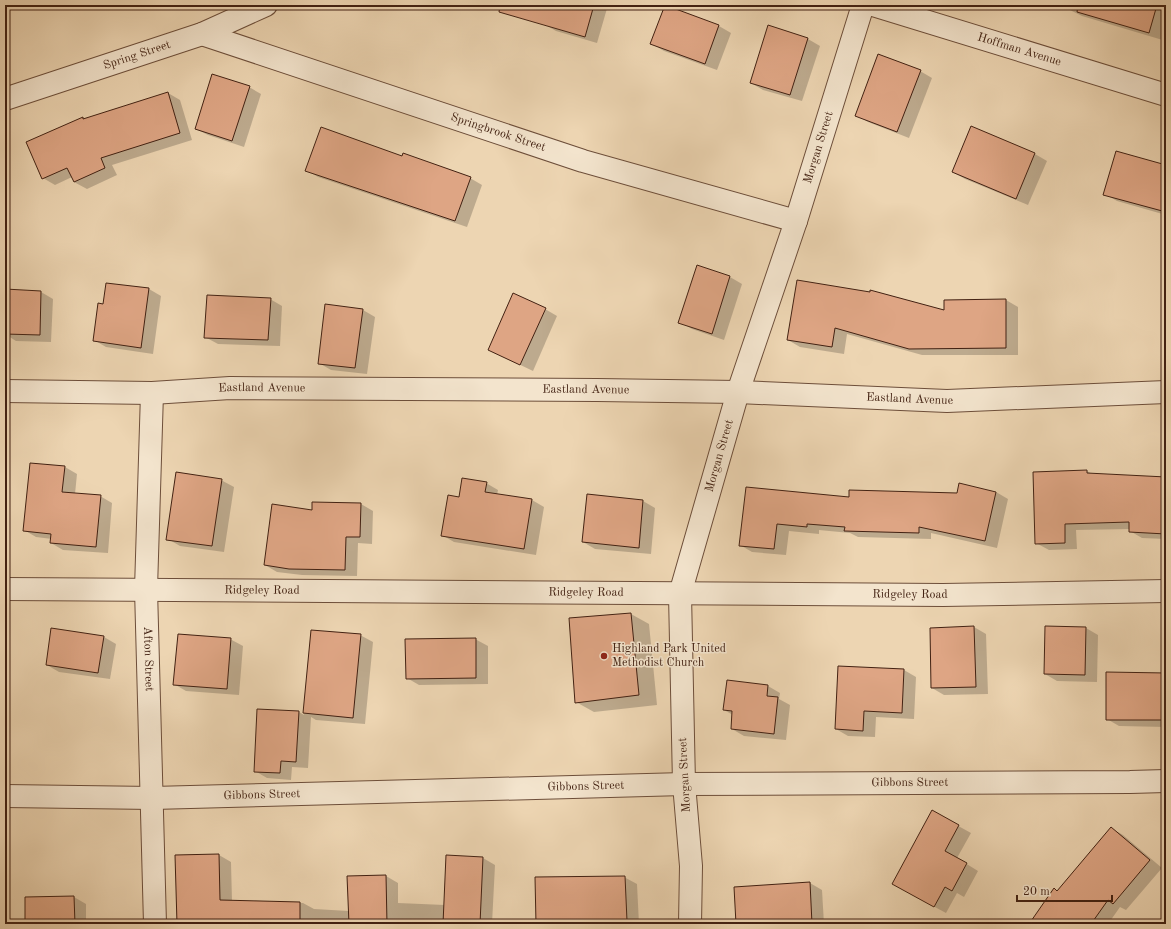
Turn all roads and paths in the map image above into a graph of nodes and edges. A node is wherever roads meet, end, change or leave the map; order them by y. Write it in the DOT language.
graph roads {
  1 [pos="266,5"];
  2 [pos="863,5"];
  3 [pos="873,5"];
  4 [pos="202,34"];
  5 [pos="1166,95"];
  6 [pos="5,99"];
  7 [pos="796,221"];
  8 [pos="5,391"];
  9 [pos="738,392"];
  10 [pos="1166,392"];
  11 [pos="152,393"];
  12 [pos="5,589"];
  13 [pos="146,589"];
  14 [pos="1166,591"];
  15 [pos="680,594"];
  16 [pos="1166,780"];
  17 [pos="684,784"];
  18 [pos="5,796"];
  19 [pos="153,798"];
  20 [pos="155,924"];
  21 [pos="690,924"];
  1 -- 4 [label="street, Spring Street"];
  2 -- 7 [label="street, Morgan Street"];
  3 -- 5 [label="street, Hoffman Avenue"];
  4 -- 6 [label="street, Spring Street"];
  4 -- 7 [label="street, Springbrook Street"];
  7 -- 9 [label="street, Morgan Street"];
  8 -- 11 [label="street, Eastland Avenue"];
  9 -- 10 [label="street, Eastland Avenue"];
  9 -- 11 [label="street, Eastland Avenue"];
  9 -- 15 [label="street, Morgan Street"];
  11 -- 13 [label="street, Afton Street"];
  12 -- 13 [label="street, Ridgeley Road"];
  13 -- 15 [label="street, Ridgeley Road"];
  13 -- 19 [label="street, Afton Street"];
  14 -- 15 [label="street, Ridgeley Road"];
  15 -- 17 [label="street, Morgan Street"];
  16 -- 17 [label="street, Gibbons Street"];
  17 -- 19 [label="street, Gibbons Street"];
  17 -- 21 [label="street, Morgan Street"];
  18 -- 19 [label="street, Gibbons Street"];
  19 -- 20 [label="street, Afton Street"];
}
